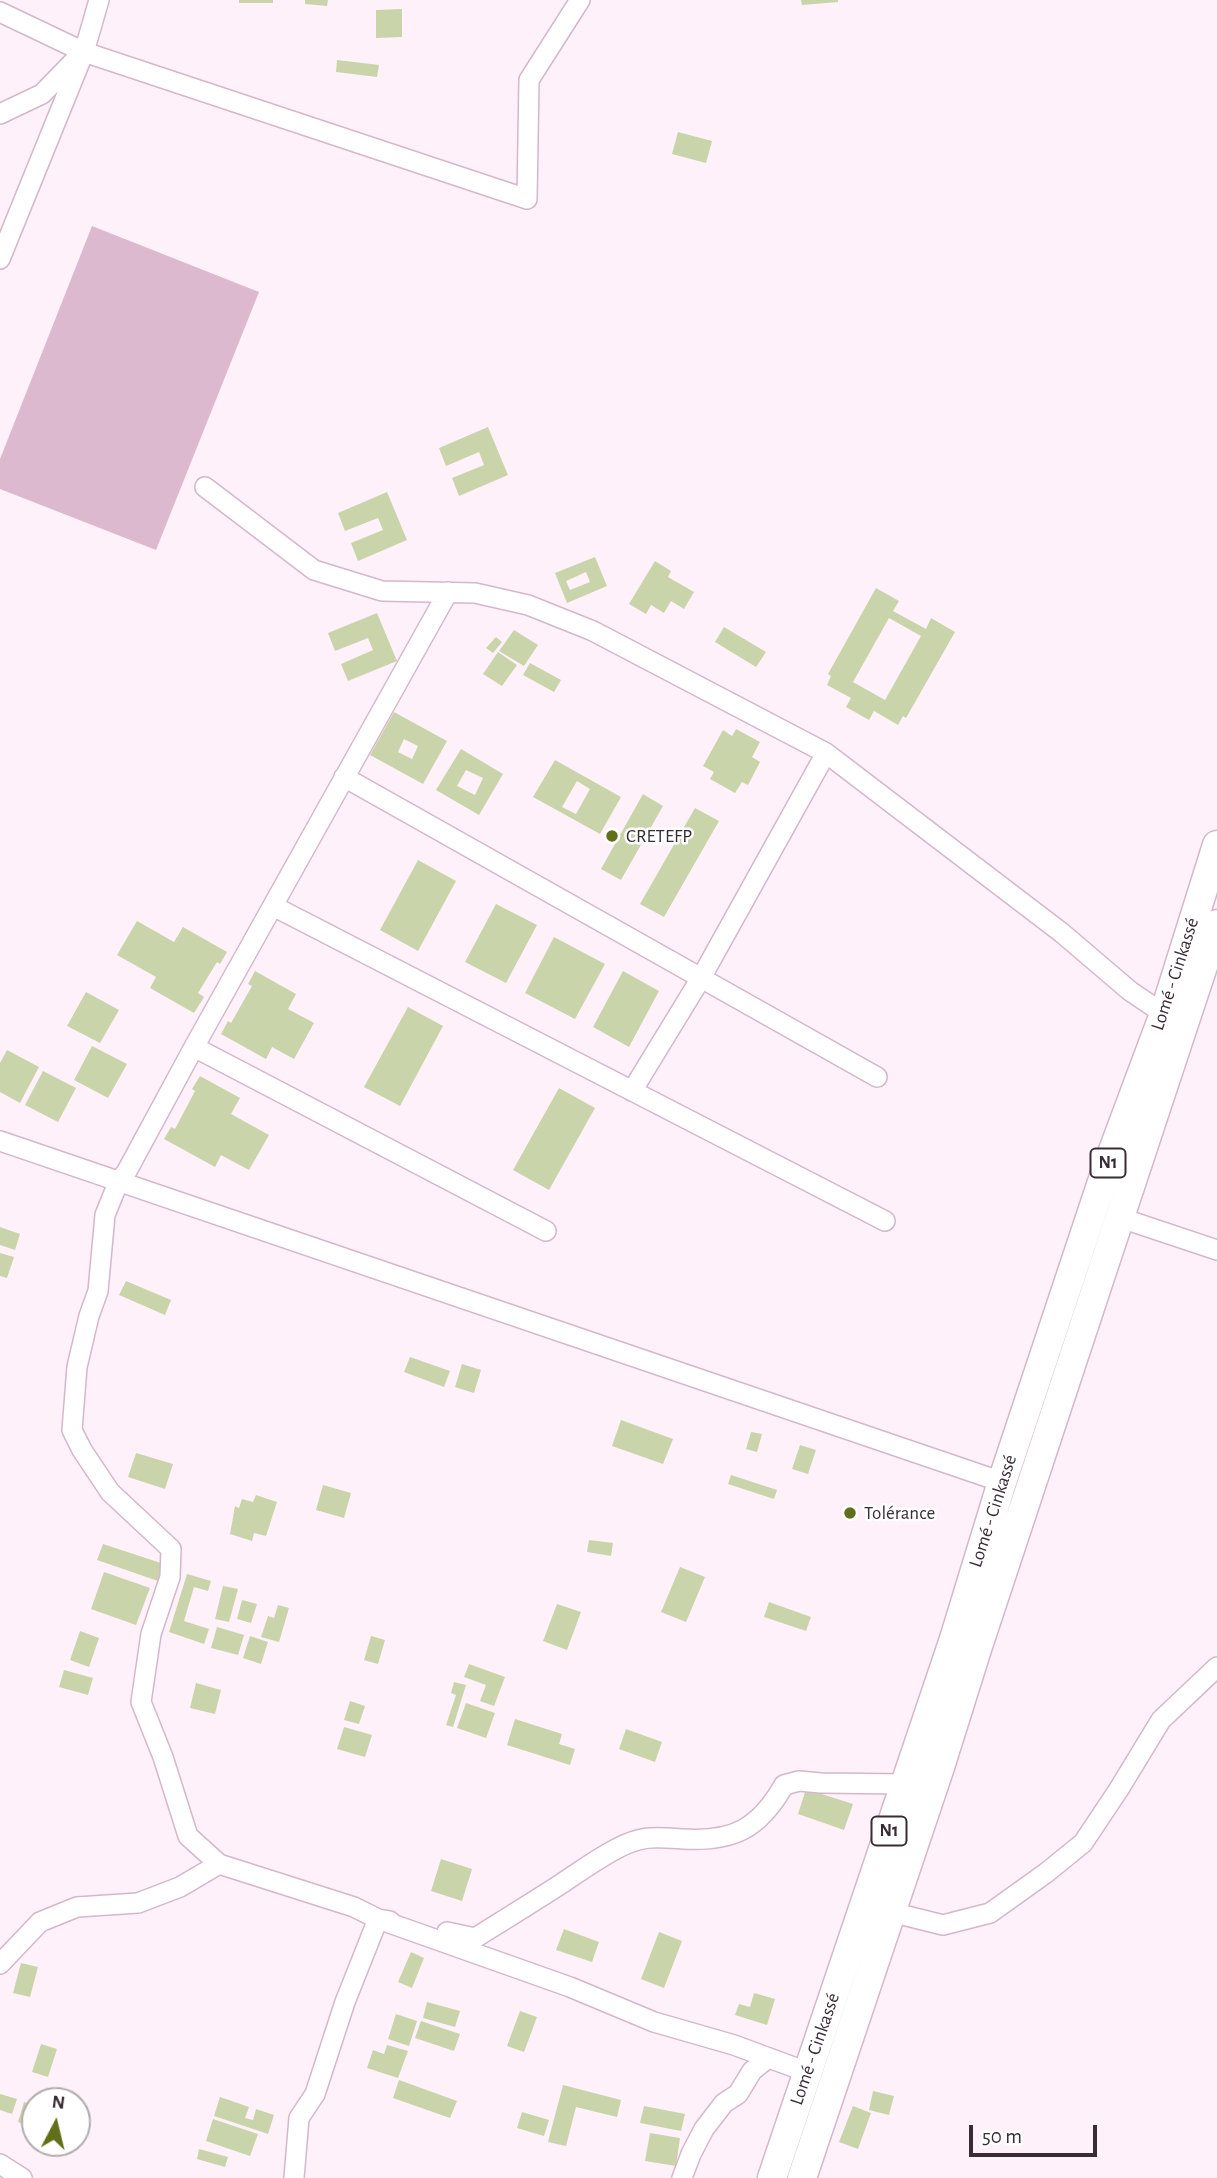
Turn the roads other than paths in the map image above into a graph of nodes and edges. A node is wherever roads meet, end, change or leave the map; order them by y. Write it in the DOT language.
graph roads {
  1 [pos="99,0"];
  2 [pos="580,0"];
  3 [pos="0,12"];
  4 [pos="84,52"];
  5 [pos="0,114"];
  6 [pos="0,259"];
  7 [pos="205,487"];
  8 [pos="448,592"];
  9 [pos="826,753"];
  10 [pos="345,778"];
  11 [pos="1217,845"];
  12 [pos="273,906"];
  13 [pos="1217,924"];
  14 [pos="701,978"];
  15 [pos="1174,1017"];
  16 [pos="194,1047"];
  17 [pos="877,1077"];
  18 [pos="632,1091"];
  19 [pos="0,1141"];
  20 [pos="118,1183"];
  21 [pos="1121,1218"];
  22 [pos="885,1221"];
  23 [pos="546,1231"];
  24 [pos="1217,1250"];
  25 [pos="1002,1482"];
  26 [pos="1217,1667"];
  27 [pos="905,1784"];
  28 [pos="219,1864"];
  29 [pos="864,1905"];
  30 [pos="891,1913"];
  31 [pos="378,1919"];
  32 [pos="0,1964"];
  33 [pos="768,2058"];
  34 [pos="807,2072"];
  35 [pos="834,2082"];
  36 [pos="0,2164"];
  37 [pos="806,2177"];
  38 [pos="22,2178"];
  39 [pos="293,2178"];
  40 [pos="682,2178"];
  41 [pos="772,2178"];
  1 -- 4 [label="street"];
  2 -- 4 [label="street"];
  3 -- 4 [label="street"];
  4 -- 5 [label="street"];
  4 -- 6 [label="street"];
  7 -- 8 [label="street"];
  8 -- 9 [label="street"];
  8 -- 10 [label="street"];
  9 -- 14 [label="street"];
  9 -- 15 [label="street"];
  10 -- 12 [label="street"];
  10 -- 14 [label="street"];
  11 -- 15 [label="highway, Lomé - Cinkassé / N1"];
  12 -- 16 [label="street"];
  12 -- 18 [label="street"];
  13 -- 15 [label="highway, Lomé - Cinkassé / N1"];
  14 -- 17 [label="street"];
  14 -- 18 [label="street"];
  15 -- 21 [label="highway, Lomé - Cinkassé / N1"];
  15 -- 25 [label="highway, Lomé - Cinkassé / N1"];
  16 -- 20 [label="street"];
  16 -- 23 [label="street"];
  18 -- 22 [label="street"];
  19 -- 20 [label="street"];
  20 -- 25 [label="street"];
  20 -- 28 [label="street"];
  21 -- 24 [label="street"];
  21 -- 30 [label="highway, Lomé - Cinkassé / N1"];
  25 -- 27 [label="highway, Lomé - Cinkassé / N1"];
  26 -- 30 [label="street"];
  27 -- 29 [label="highway, Lomé - Cinkassé / N1"];
  27 -- 31 [label="street"];
  28 -- 31 [label="street"];
  28 -- 32 [label="street"];
  29 -- 30 [label="street"];
  29 -- 34 [label="highway, Lomé - Cinkassé / N1"];
  30 -- 35 [label="highway, Lomé - Cinkassé / N1"];
  31 -- 33 [label="street"];
  31 -- 39 [label="street"];
  33 -- 34 [label="street"];
  33 -- 40 [label="street"];
  34 -- 35 [label="highway"];
  34 -- 41 [label="highway, Lomé - Cinkassé / N1"];
  35 -- 37 [label="highway, Lomé - Cinkassé / N1"];
  36 -- 38 [label="street"];
}
